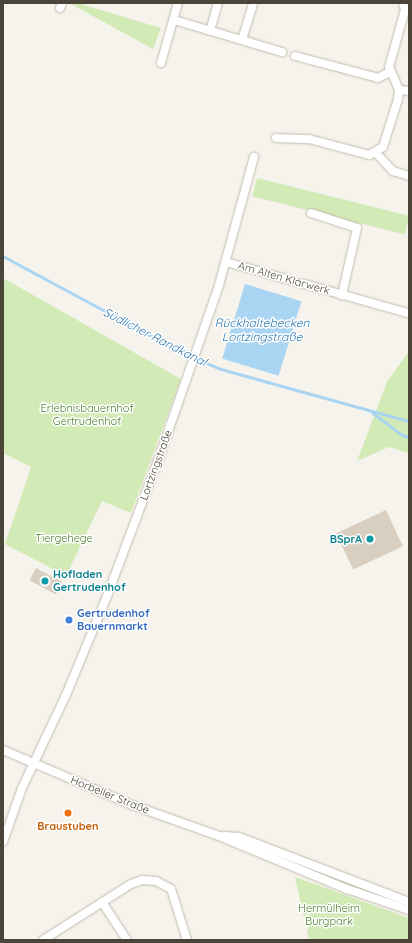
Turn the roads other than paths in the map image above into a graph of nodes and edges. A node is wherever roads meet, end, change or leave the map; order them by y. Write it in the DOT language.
graph roads {
  1 [pos="178,3"];
  2 [pos="218,3"];
  3 [pos="253,3"];
  4 [pos="405,4"];
  5 [pos="174,20"];
  6 [pos="210,30"];
  7 [pos="242,40"];
  8 [pos="282,52"];
  9 [pos="295,56"];
  10 [pos="161,63"];
  11 [pos="390,72"];
  12 [pos="399,90"];
  13 [pos="409,92"];
  14 [pos="276,138"];
  15 [pos="376,154"];
  16 [pos="254,157"];
  17 [pos="409,176"];
  18 [pos="311,213"];
  19 [pos="226,262"];
  20 [pos="342,295"];
  21 [pos="408,313"];
  22 [pos="3,750"];
  23 [pos="34,764"];
  24 [pos="219,836"];
  25 [pos="3,842"];
  26 [pos="102,902"];
  27 [pos="409,902"];
  28 [pos="409,910"];
  29 [pos="43,940"];
  30 [pos="127,940"];
  31 [pos="187,940"];
  1 -- 5 [label="street"];
  2 -- 6 [label="street"];
  3 -- 7 [label="street"];
  4 -- 11 [label="street"];
  5 -- 6 [label="street"];
  5 -- 10 [label="street"];
  6 -- 7 [label="street"];
  7 -- 8 [label="street"];
  9 -- 11 [label="street"];
  11 -- 12 [label="street"];
  12 -- 13 [label="street"];
  12 -- 15 [label="street"];
  14 -- 15 [label="street"];
  15 -- 17 [label="street"];
  16 -- 19 [label="street, Lortzingstraße"];
  18 -- 20 [label="street, Am Alten Klärwerk"];
  19 -- 20 [label="street, Am Alten Klärwerk"];
  19 -- 23 [label="street, Lortzingstraße"];
  20 -- 21 [label="street, Am Alten Klärwerk"];
  22 -- 23 [label="street, Horbeller Straße"];
  23 -- 24 [label="street, Horbeller Straße"];
  23 -- 25 [label="street, Lortzingstraße"];
  24 -- 27 [label="street, Horbeller Straße"];
  24 -- 28 [label="street, Horbeller Straße"];
  26 -- 29 [label="street"];
  26 -- 30 [label="street"];
  26 -- 31 [label="street"];
}
